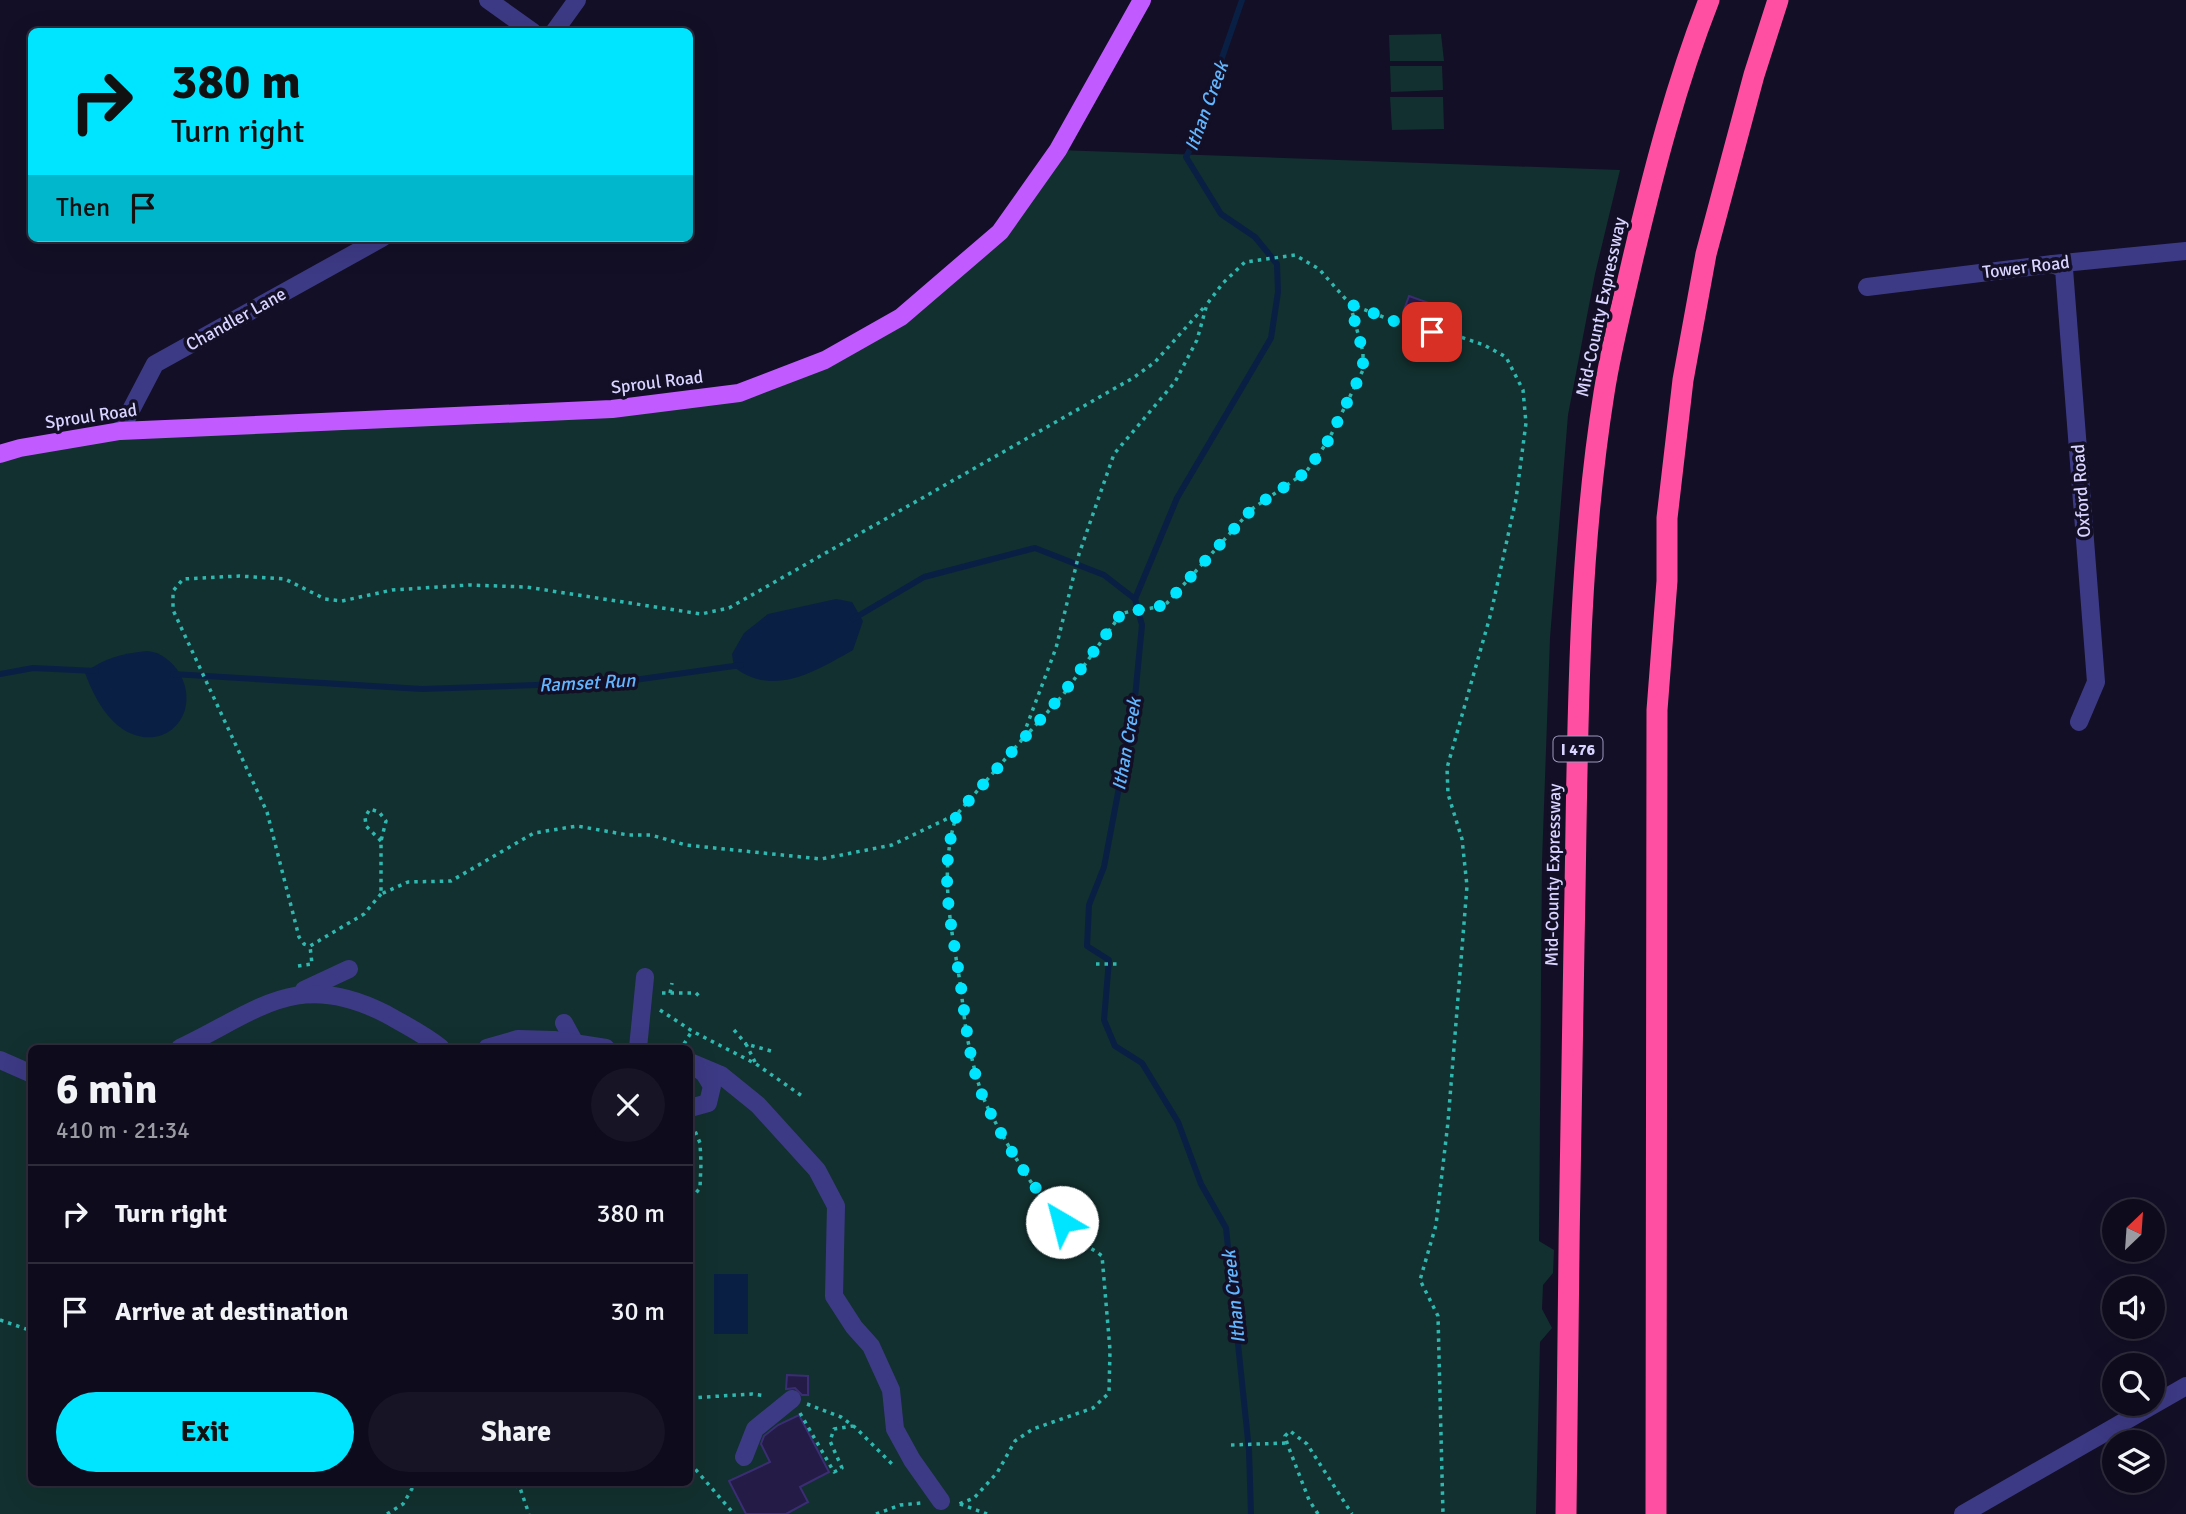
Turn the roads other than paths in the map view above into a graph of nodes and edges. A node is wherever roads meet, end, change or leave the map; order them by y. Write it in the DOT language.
graph roads {
  1 [pos="488,0"];
  2 [pos="577,0"];
  3 [pos="1142,0"];
  4 [pos="1709,0"];
  5 [pos="1778,0"];
  6 [pos="527,28"];
  7 [pos="557,28"];
  8 [pos="375,242"];
  9 [pos="2186,251"];
  10 [pos="2053,264"];
  11 [pos="1867,287"];
  12 [pos="120,431"];
  13 [pos="0,454"];
  14 [pos="2079,722"];
  15 [pos="349,969"];
  16 [pos="645,977"];
  17 [pos="295,995"];
  18 [pos="564,1023"];
  19 [pos="575,1043"];
  20 [pos="186,1045"];
  21 [pos="437,1045"];
  22 [pos="497,1045"];
  23 [pos="584,1045"];
  24 [pos="638,1045"];
  25 [pos="693,1064"];
  26 [pos="693,1065"];
  27 [pos="5,1067"];
  28 [pos="28,1073"];
  29 [pos="693,1114"];
  30 [pos="2186,1386"];
  31 [pos="792,1399"];
  32 [pos="744,1457"];
  33 [pos="950,1502"];
  34 [pos="1566,1514"];
  35 [pos="1656,1514"];
  36 [pos="1963,1514"];
  1 -- 6 [label="street"];
  2 -- 7 [label="street"];
  3 -- 12 [label="main road, Sproul Road"];
  4 -- 34 [label="highway, Mid-County Expressway / I 476"];
  5 -- 35 [label="highway"];
  8 -- 12 [label="street, Chandler Lane"];
  9 -- 10 [label="street, Tower Road"];
  10 -- 11 [label="street, Tower Road"];
  10 -- 14 [label="street, Oxford Road"];
  12 -- 13 [label="main road, Sproul Road"];
  15 -- 17 [label="street"];
  16 -- 24 [label="street"];
  17 -- 20 [label="street"];
  17 -- 21 [label="street"];
  18 -- 19 [label="street"];
  19 -- 22 [label="street"];
  19 -- 23 [label="street"];
  25 -- 33 [label="street"];
  26 -- 29 [label="street"];
  27 -- 28 [label="street"];
  30 -- 36 [label="street"];
  31 -- 32 [label="street"];
}
